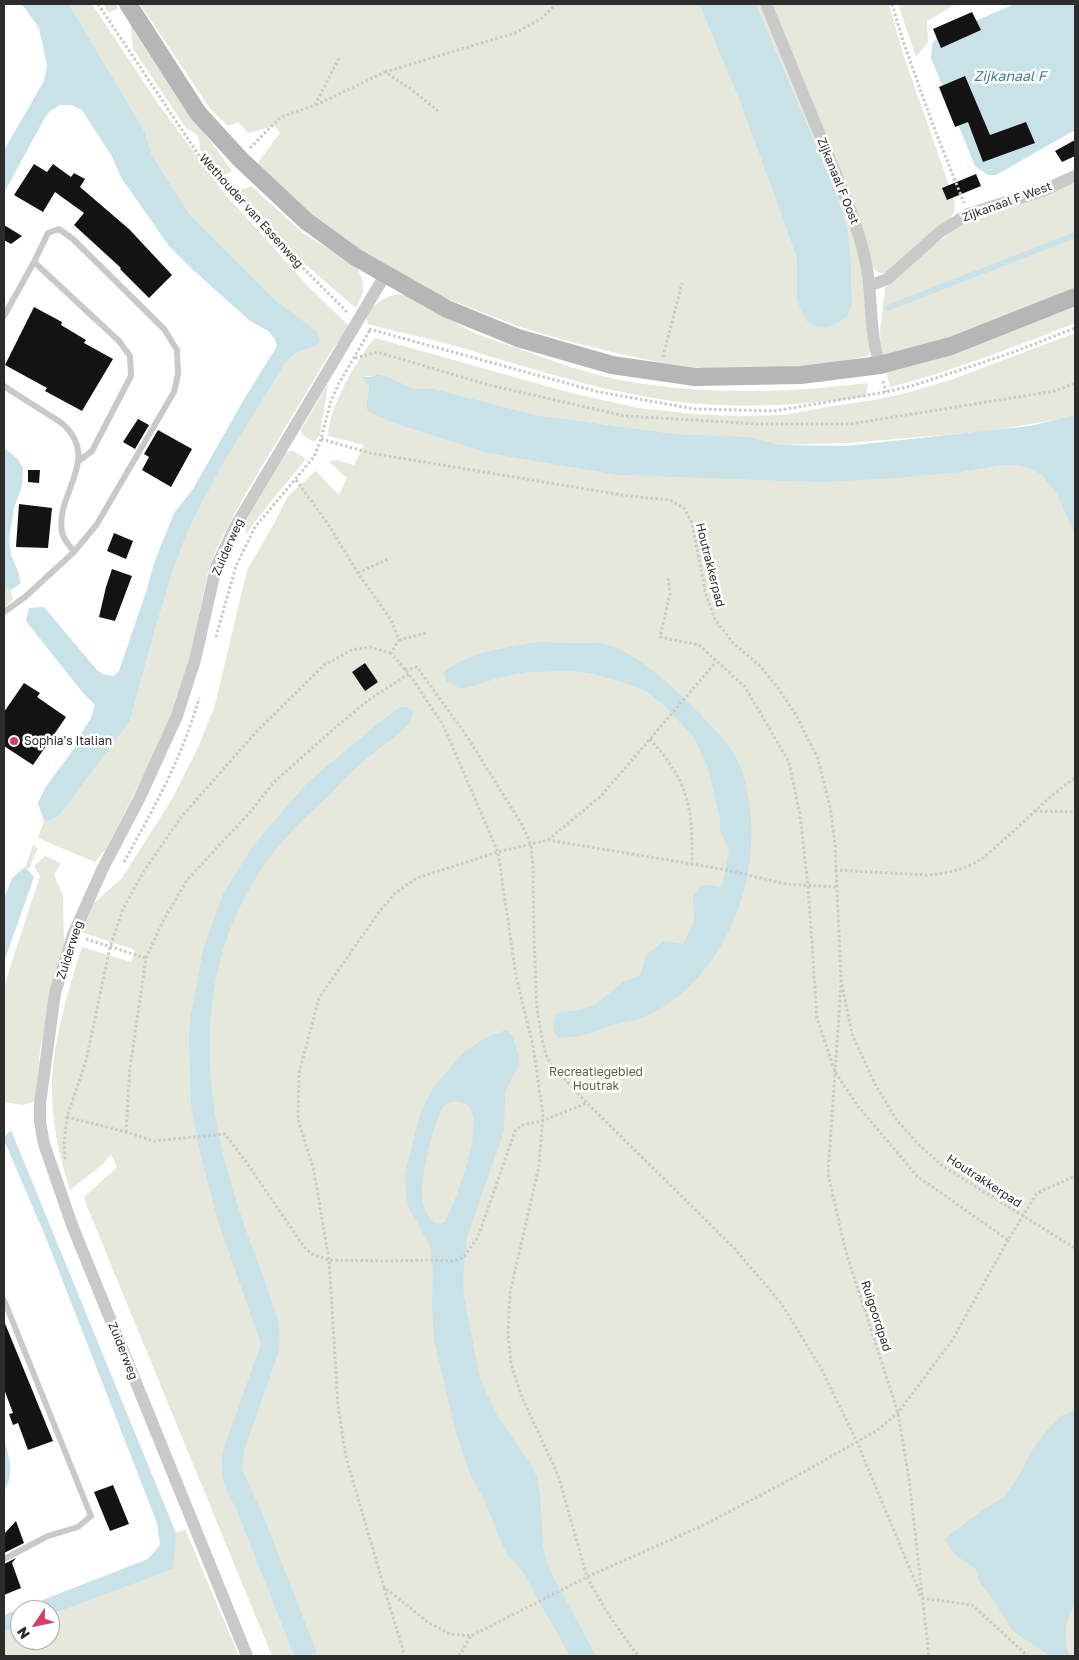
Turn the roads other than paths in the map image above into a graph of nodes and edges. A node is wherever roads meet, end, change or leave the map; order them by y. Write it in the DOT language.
graph roads {
  1 [pos="128,4"];
  2 [pos="766,4"];
  3 [pos="1075,176"];
  4 [pos="34,262"];
  5 [pos="385,275"];
  6 [pos="870,286"];
  7 [pos="1075,297"];
  8 [pos="4,316"];
  9 [pos="880,365"];
  10 [pos="4,386"];
  11 [pos="80,460"];
  12 [pos="74,552"];
  13 [pos="4,612"];
  14 [pos="4,1300"];
  15 [pos="4,1559"];
  16 [pos="247,1656"];
  1 -- 5 [label="street"];
  2 -- 6 [label="street, Zijkanaal F Oost"];
  3 -- 6 [label="street, Zijkanaal F West"];
  4 -- 8 [label="lane"];
  4 -- 11 [label="lane"];
  4 -- 12 [label="lane"];
  5 -- 9 [label="street"];
  5 -- 16 [label="street, Zuiderweg"];
  6 -- 9 [label="street, Zijkanaal F Oost"];
  7 -- 9 [label="street"];
  10 -- 11 [label="lane"];
  11 -- 12 [label="lane"];
  12 -- 13 [label="lane"];
  14 -- 15 [label="lane"];
}
